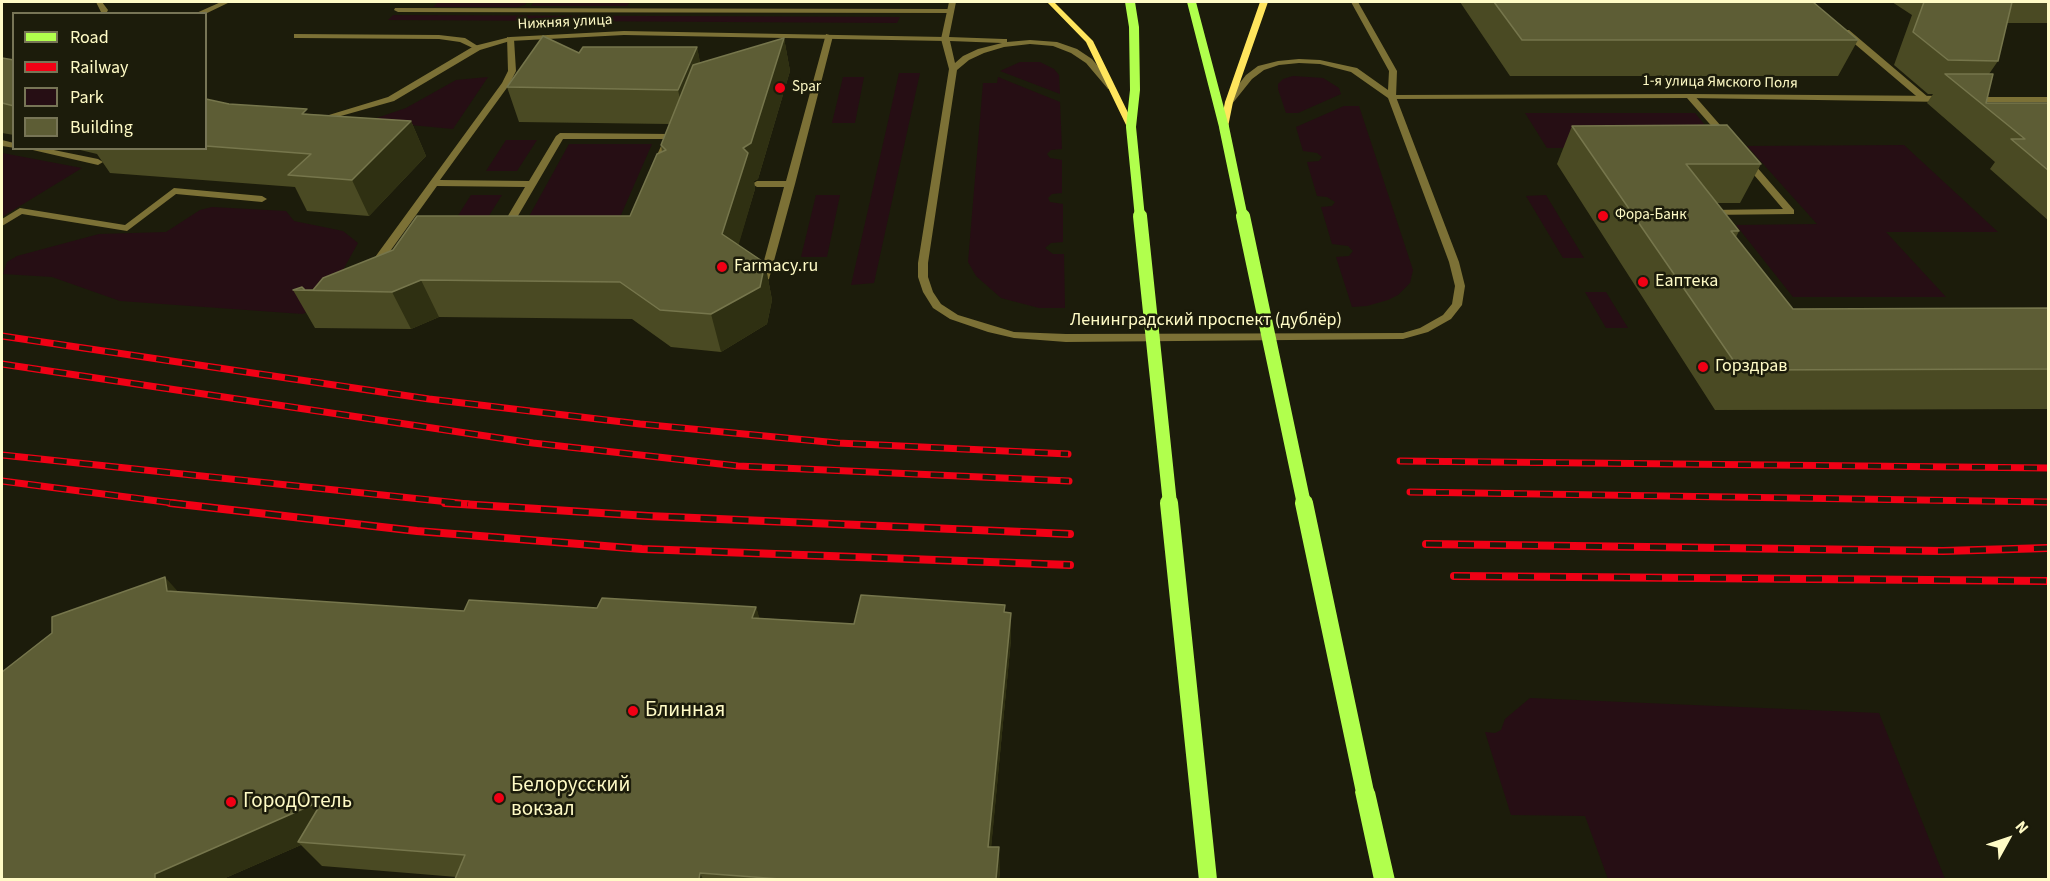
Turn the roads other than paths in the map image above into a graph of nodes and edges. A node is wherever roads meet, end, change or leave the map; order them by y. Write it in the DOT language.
graph roads {
  1 [pos="99,2"];
  2 [pos="226,2"];
  3 [pos="952,2"];
  4 [pos="1050,2"];
  5 [pos="1130,2"];
  6 [pos="1191,2"];
  7 [pos="1264,2"];
  8 [pos="1354,2"];
  9 [pos="104,10"];
  10 [pos="398,10"];
  11 [pos="950,11"];
  12 [pos="202,12"];
  13 [pos="1838,24"];
  14 [pos="297,36"];
  15 [pos="829,36"];
  16 [pos="510,39"];
  17 [pos="945,39"];
  18 [pos="1030,42"];
  19 [pos="477,48"];
  20 [pos="953,69"];
  21 [pos="1111,87"];
  22 [pos="1690,96"];
  23 [pos="1392,97"];
  24 [pos="1925,99"];
  25 [pos="2049,100"];
  26 [pos="1229,102"];
  27 [pos="314,120"];
  28 [pos="1131,127"];
  29 [pos="1224,127"];
  30 [pos="38,150"];
  31 [pos="98,162"];
  32 [pos="433,183"];
  33 [pos="532,184"];
  34 [pos="757,184"];
  35 [pos="790,184"];
  36 [pos="262,200"];
  37 [pos="1712,220"];
  38 [pos="2,224"];
  39 [pos="365,278"];
  40 [pos="764,279"];
  41 [pos="1208,879"];
  42 [pos="1385,879"];
  1 -- 9 [label="street"];
  2 -- 12 [label="street"];
  3 -- 11 [label="street, Ленинградский проспект (дублёр)"];
  4 -- 21 [label="main road"];
  5 -- 28 [label="main road"];
  6 -- 29 [label="main road"];
  7 -- 26 [label="main road"];
  8 -- 23 [label="street, Ленинградский проспект (дублёр)"];
  10 -- 11 [label="street"];
  11 -- 17 [label="street, Ленинградский проспект (дублёр)"];
  13 -- 24 [label="street"];
  14 -- 19 [label="street"];
  15 -- 16 [label="street, Нижняя улица"];
  15 -- 17 [label="street, Нижняя улица"];
  15 -- 35 [label="street"];
  16 -- 19 [label="street, Нижняя улица"];
  16 -- 32 [label="street"];
  17 -- 18 [label="street, Нижняя улица"];
  17 -- 20 [label="street, Ленинградский проспект (дублёр)"];
  18 -- 20 [label="street"];
  18 -- 21 [label="street"];
  19 -- 27 [label="street, Нижняя улица"];
  20 -- 23 [label="street, Ленинградский проспект (дублёр)"];
  21 -- 28 [label="main road"];
  22 -- 23 [label="street, 1-я улица Ямского Поля"];
  22 -- 24 [label="street, 1-я улица Ямского Поля"];
  22 -- 37 [label="street"];
  23 -- 26 [label="street"];
  24 -- 25 [label="street, 1-я улица Ямского Поля"];
  26 -- 29 [label="main road"];
  28 -- 41 [label="main road, bridge"];
  29 -- 42 [label="main road, bridge"];
  30 -- 31 [label="street"];
  32 -- 33 [label="street"];
  32 -- 39 [label="street"];
  33 -- 33 [label="street"];
  34 -- 35 [label="street"];
  35 -- 40 [label="street"];
  36 -- 38 [label="street"];
}
